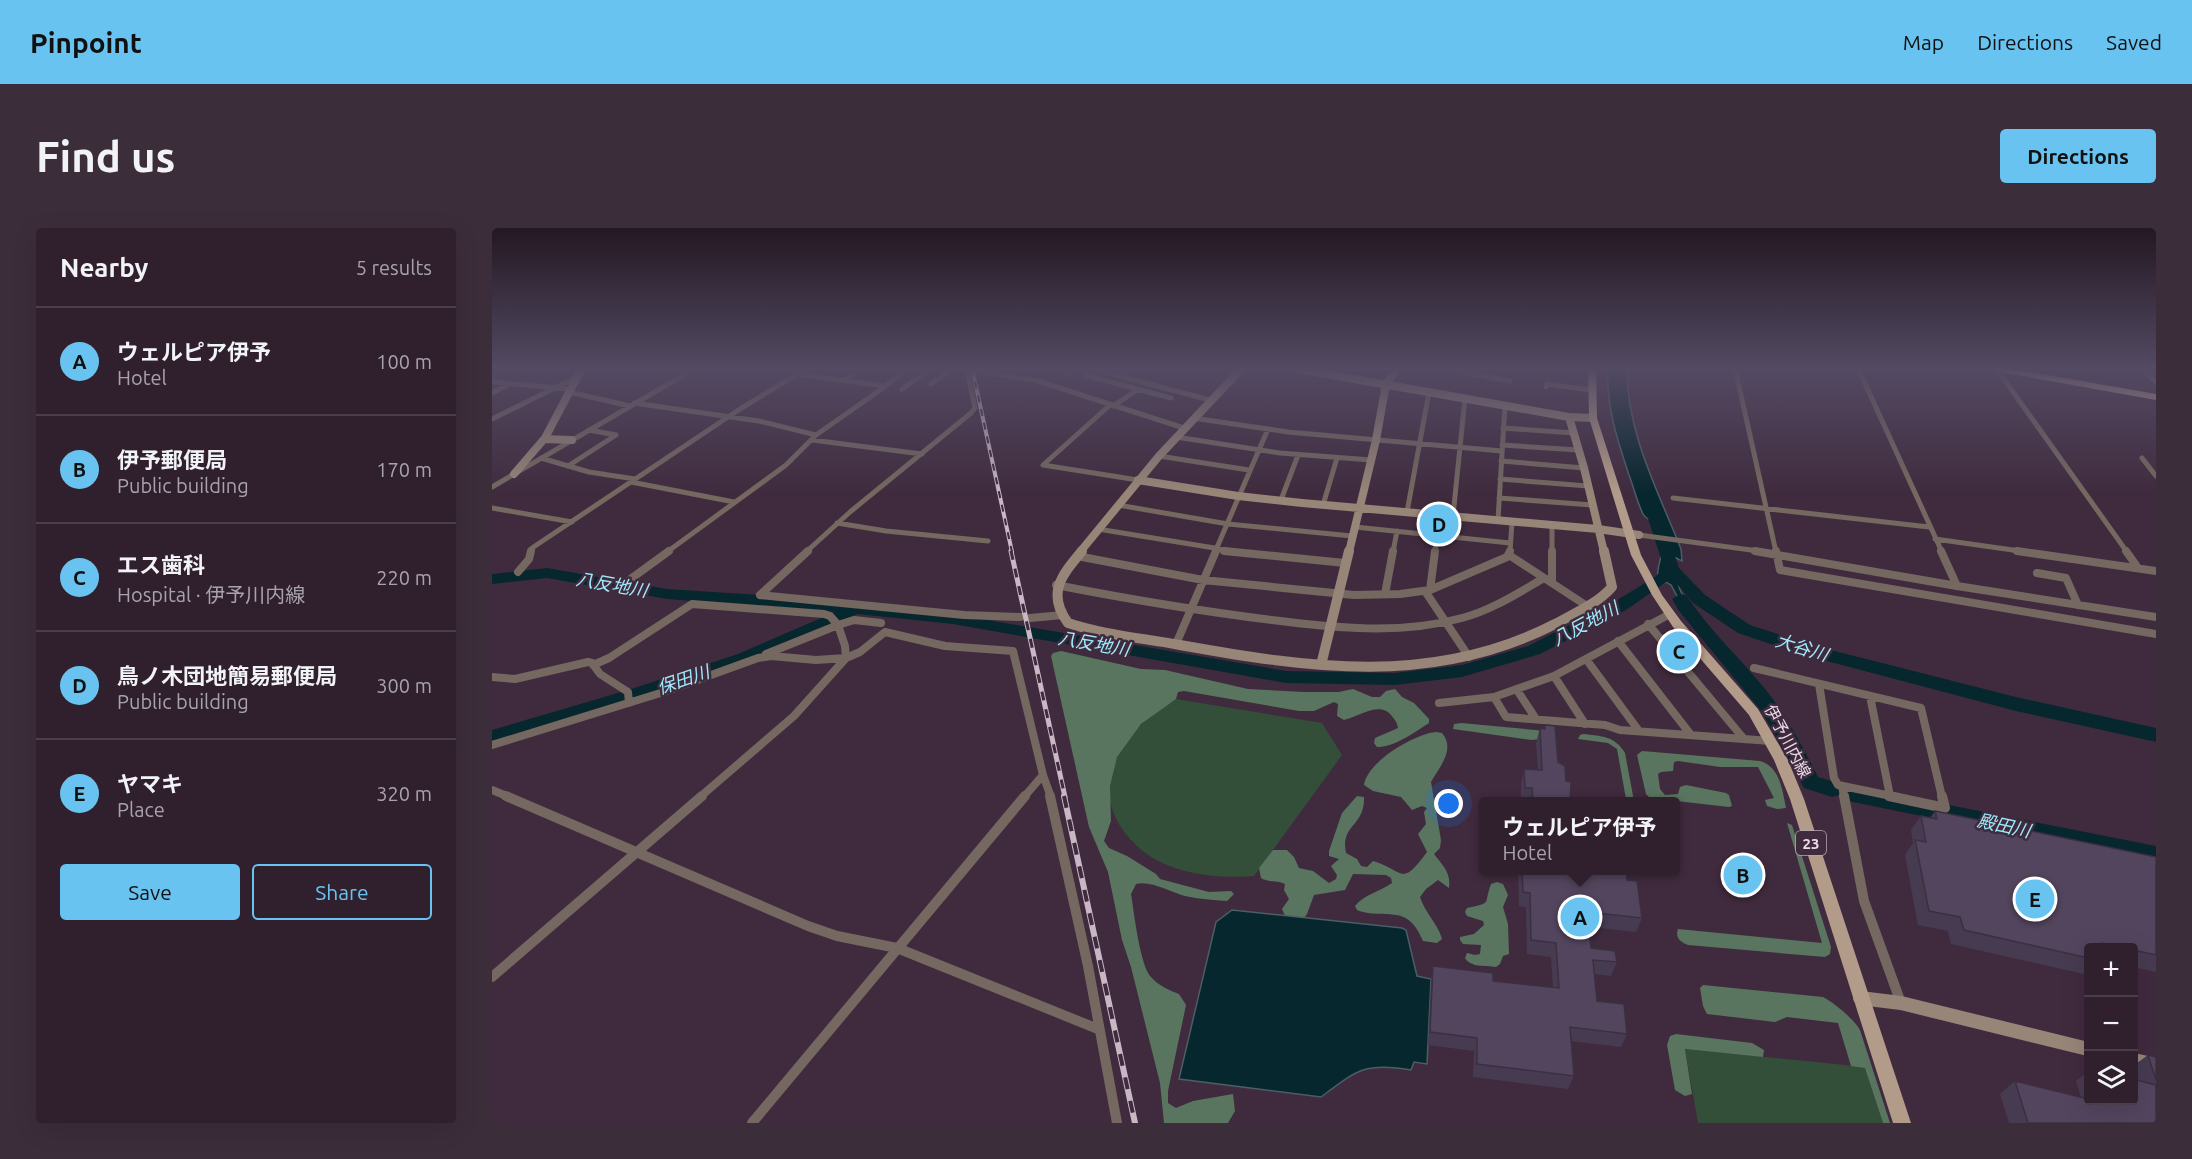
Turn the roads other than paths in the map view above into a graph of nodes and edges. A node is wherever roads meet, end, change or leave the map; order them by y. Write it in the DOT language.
graph roads {
  1 [pos="510,410"];
  2 [pos="560,410"];
  3 [pos="624,410"];
  4 [pos="671,410"];
  5 [pos="740,410"];
  6 [pos="852,410"];
  7 [pos="974,410"];
  8 [pos="1108,410"];
  9 [pos="1124,410"];
  10 [pos="1201,410"];
  11 [pos="1381,410"];
  12 [pos="1426,410"];
  13 [pos="1464,410"];
  14 [pos="1505,410"];
  15 [pos="1530,410"];
  16 [pos="1592,410"];
  17 [pos="1745,410"];
  18 [pos="1877,410"];
  19 [pos="2026,410"];
  20 [pos="729,417"];
  21 [pos="1569,417"];
  22 [pos="1193,418"];
  23 [pos="1593,418"];
  24 [pos="492,419"];
  25 [pos="1184,428"];
  26 [pos="1503,428"];
  27 [pos="1268,429"];
  28 [pos="589,430"];
  29 [pos="1574,433"];
  30 [pos="1176,437"];
  31 [pos="814,438"];
  32 [pos="545,439"];
  33 [pos="572,440"];
  34 [pos="1376,440"];
  35 [pos="1420,444"];
  36 [pos="1459,447"];
  37 [pos="1502,448"];
  38 [pos="1258,450"];
  39 [pos="1578,450"];
  40 [pos="922,454"];
  41 [pos="1298,455"];
  42 [pos="1159,456"];
  43 [pos="541,458"];
  44 [pos="1337,458"];
  45 [pos="2142,458"];
  46 [pos="1371,460"];
  47 [pos="1501,461"];
  48 [pos="568,466"];
  49 [pos="1584,468"];
  50 [pos="1249,470"];
  51 [pos="514,474"];
  52 [pos="2156,476"];
  53 [pos="1500,479"];
  54 [pos="1138,480"];
  55 [pos="633,481"];
  56 [pos="1588,486"];
  57 [pos="492,487"];
  58 [pos="1238,496"];
  59 [pos="1499,498"];
  60 [pos="1672,498"];
  61 [pos="1281,500"];
  62 [pos="734,502"];
  63 [pos="1118,505"];
  64 [pos="1323,505"];
  65 [pos="1592,505"];
  66 [pos="492,508"];
  67 [pos="1360,508"];
  68 [pos="1767,508"];
  69 [pos="1407,512"];
  70 [pos="1453,516"];
  71 [pos="1498,520"];
  72 [pos="572,522"];
  73 [pos="1512,522"];
  74 [pos="837,523"];
  75 [pos="1228,524"];
  76 [pos="1552,526"];
  77 [pos="1929,527"];
  78 [pos="1098,529"];
  79 [pos="1598,529"];
  80 [pos="1397,531"];
  81 [pos="1353,532"];
  82 [pos="1627,533"];
  83 [pos="1639,535"];
  84 [pos="1437,536"];
  85 [pos="1935,539"];
  86 [pos="988,541"];
  87 [pos="1510,543"];
  88 [pos="1215,550"];
  89 [pos="1778,554"];
  90 [pos="1509,555"];
  91 [pos="1077,556"];
  92 [pos="1345,563"];
  93 [pos="2138,568"];
  94 [pos="2156,571"];
  95 [pos="518,572"];
  96 [pos="2042,573"];
  97 [pos="1544,578"];
  98 [pos="1203,580"];
  99 [pos="625,583"];
  100 [pos="1552,583"];
  101 [pos="1056,585"];
  102 [pos="1959,586"];
  103 [pos="1427,591"];
  104 [pos="1339,594"];
  105 [pos="1385,594"];
  106 [pos="1966,601"];
  107 [pos="866,605"];
  108 [pos="2078,605"];
  109 [pos="1587,606"];
  110 [pos="1190,610"];
  111 [pos="1670,614"];
  112 [pos="1063,615"];
  113 [pos="856,617"];
  114 [pos="1020,617"];
  115 [pos="2156,617"];
  116 [pos="1030,618"];
  117 [pos="1446,622"];
  118 [pos="880,623"];
  119 [pos="1648,624"];
  120 [pos="838,625"];
  121 [pos="1330,627"];
  122 [pos="2156,634"];
  123 [pos="1618,641"];
  124 [pos="1176,644"];
  125 [pos="1469,657"];
  126 [pos="758,658"];
  127 [pos="846,658"];
  128 [pos="1586,658"];
  129 [pos="594,665"];
  130 [pos="1321,665"];
  131 [pos="1754,668"];
  132 [pos="1554,676"];
  133 [pos="492,677"];
  134 [pos="1819,684"];
  135 [pos="1516,690"];
  136 [pos="1869,696"];
  137 [pos="1494,697"];
  138 [pos="629,699"];
  139 [pos="1439,703"];
  140 [pos="1536,719"];
  141 [pos="1585,723"];
  142 [pos="1639,731"];
  143 [pos="1691,735"];
  144 [pos="1744,739"];
  145 [pos="1771,741"];
  146 [pos="492,745"];
  147 [pos="1043,775"];
  148 [pos="1842,786"];
  149 [pos="492,790"];
  150 [pos="1890,796"];
  151 [pos="636,852"];
  152 [pos="897,948"];
  153 [pos="492,977"];
  154 [pos="1860,998"];
  155 [pos="1901,1003"];
  156 [pos="1098,1029"];
  157 [pos="2084,1048"];
  158 [pos="2138,1061"];
  159 [pos="2156,1065"];
  160 [pos="752,1123"];
  161 [pos="1117,1123"];
  162 [pos="1902,1123"];
  1 -- 24 [label="street"];
  2 -- 32 [label="street"];
  3 -- 28 [label="street"];
  4 -- 20 [label="street"];
  5 -- 20 [label="street"];
  6 -- 31 [label="street"];
  7 -- 40 [label="street"];
  8 -- 54 [label="street"];
  9 -- 25 [label="street"];
  10 -- 22 [label="street"];
  11 -- 34 [label="street"];
  12 -- 35 [label="street"];
  13 -- 36 [label="street"];
  14 -- 26 [label="street"];
  15 -- 21 [label="street"];
  16 -- 23 [label="main road, 伊予川内線 / 23"];
  17 -- 68 [label="street"];
  18 -- 77 [label="street"];
  19 -- 93 [label="street"];
  20 -- 31 [label="street"];
  20 -- 55 [label="street"];
  21 -- 23 [label="street"];
  21 -- 29 [label="street"];
  22 -- 25 [label="street"];
  22 -- 27 [label="street"];
  23 -- 82 [label="main road, 伊予川内線 / 23"];
  25 -- 30 [label="street"];
  26 -- 29 [label="street"];
  26 -- 37 [label="street"];
  27 -- 34 [label="street"];
  27 -- 38 [label="street"];
  28 -- 33 [label="street"];
  28 -- 48 [label="street"];
  29 -- 39 [label="street"];
  30 -- 38 [label="street"];
  30 -- 42 [label="street"];
  31 -- 40 [label="street"];
  31 -- 62 [label="street"];
  32 -- 33 [label="street"];
  32 -- 51 [label="street"];
  33 -- 43 [label="street"];
  34 -- 35 [label="street"];
  34 -- 46 [label="street"];
  35 -- 36 [label="street"];
  35 -- 69 [label="street"];
  36 -- 37 [label="street"];
  36 -- 70 [label="street"];
  37 -- 39 [label="street"];
  37 -- 47 [label="street"];
  38 -- 41 [label="street"];
  38 -- 50 [label="street"];
  39 -- 49 [label="street"];
  40 -- 74 [label="street"];
  41 -- 44 [label="street"];
  41 -- 61 [label="street"];
  42 -- 50 [label="street"];
  42 -- 54 [label="street"];
  43 -- 48 [label="street"];
  43 -- 51 [label="street"];
  44 -- 46 [label="street"];
  44 -- 64 [label="street"];
  45 -- 52 [label="street"];
  46 -- 67 [label="street"];
  47 -- 49 [label="street"];
  47 -- 53 [label="street"];
  48 -- 55 [label="street"];
  49 -- 56 [label="street"];
  50 -- 58 [label="street"];
  51 -- 57 [label="street"];
  53 -- 56 [label="street"];
  53 -- 59 [label="street"];
  54 -- 58 [label="street"];
  54 -- 63 [label="street"];
  55 -- 62 [label="street"];
  55 -- 72 [label="street"];
  56 -- 65 [label="street"];
  58 -- 61 [label="street"];
  58 -- 75 [label="street"];
  59 -- 65 [label="street"];
  59 -- 71 [label="street"];
  60 -- 68 [label="street"];
  61 -- 64 [label="street"];
  62 -- 99 [label="street"];
  63 -- 75 [label="street"];
  63 -- 78 [label="street"];
  64 -- 67 [label="street"];
  65 -- 79 [label="street"];
  66 -- 72 [label="street"];
  67 -- 69 [label="street"];
  67 -- 81 [label="street"];
  68 -- 77 [label="street"];
  68 -- 89 [label="street"];
  69 -- 70 [label="street"];
  70 -- 71 [label="street"];
  71 -- 73 [label="street"];
  72 -- 95 [label="street"];
  73 -- 76 [label="street"];
  73 -- 87 [label="street"];
  74 -- 86 [label="street"];
  74 -- 107 [label="street"];
  75 -- 81 [label="street"];
  75 -- 88 [label="street"];
  76 -- 79 [label="street"];
  76 -- 100 [label="street"];
  77 -- 85 [label="street"];
  78 -- 88 [label="street"];
  78 -- 91 [label="street"];
  79 -- 82 [label="street"];
  79 -- 109 [label="street"];
  80 -- 81 [label="street"];
  80 -- 84 [label="street"];
  80 -- 105 [label="street"];
  81 -- 92 [label="street"];
  82 -- 83 [label="street"];
  82 -- 111 [label="main road, 伊予川内線 / 23"];
  83 -- 89 [label="street"];
  84 -- 87 [label="street"];
  84 -- 103 [label="street"];
  85 -- 93 [label="street"];
  85 -- 102 [label="street"];
  87 -- 90 [label="street"];
  88 -- 92 [label="street"];
  88 -- 98 [label="street"];
  89 -- 102 [label="street"];
  89 -- 106 [label="street"];
  90 -- 97 [label="street"];
  90 -- 103 [label="street"];
  91 -- 98 [label="street"];
  91 -- 101 [label="street"];
  92 -- 104 [label="street"];
  93 -- 94 [label="street"];
  96 -- 108 [label="street"];
  97 -- 100 [label="street"];
  97 -- 117 [label="street"];
  98 -- 104 [label="street"];
  98 -- 110 [label="street"];
  100 -- 109 [label="street"];
  101 -- 110 [label="street"];
  101 -- 112 [label="street"];
  102 -- 106 [label="street"];
  102 -- 108 [label="street"];
  103 -- 105 [label="street"];
  103 -- 117 [label="street"];
  104 -- 105 [label="street"];
  104 -- 121 [label="street"];
  106 -- 122 [label="street"];
  107 -- 113 [label="street"];
  107 -- 114 [label="street"];
  108 -- 115 [label="street"];
  109 -- 125 [label="street"];
  110 -- 121 [label="street"];
  110 -- 124 [label="street"];
  111 -- 119 [label="street"];
  111 -- 145 [label="main road, 伊予川内線 / 23"];
  112 -- 116 [label="street"];
  112 -- 124 [label="street"];
  113 -- 118 [label="street"];
  113 -- 120 [label="street"];
  117 -- 121 [label="street"];
  117 -- 125 [label="street"];
  119 -- 123 [label="street"];
  119 -- 144 [label="street"];
  120 -- 126 [label="street"];
  120 -- 127 [label="street"];
  120 -- 129 [label="street"];
  121 -- 130 [label="street"];
  123 -- 128 [label="street"];
  123 -- 143 [label="street"];
  124 -- 130 [label="street"];
  125 -- 130 [label="street"];
  126 -- 127 [label="street"];
  126 -- 138 [label="street"];
  127 -- 147 [label="street"];
  127 -- 151 [label="street"];
  128 -- 132 [label="street"];
  128 -- 142 [label="street"];
  129 -- 133 [label="street"];
  129 -- 138 [label="street"];
  131 -- 134 [label="street"];
  132 -- 135 [label="street"];
  132 -- 141 [label="street"];
  134 -- 136 [label="street"];
  134 -- 148 [label="street"];
  135 -- 137 [label="street"];
  135 -- 140 [label="street"];
  136 -- 150 [label="street"];
  136 -- 150 [label="street"];
  137 -- 139 [label="street"];
  137 -- 140 [label="street"];
  138 -- 146 [label="street"];
  140 -- 141 [label="street"];
  141 -- 142 [label="street"];
  142 -- 143 [label="street"];
  143 -- 144 [label="street"];
  144 -- 145 [label="street"];
  145 -- 154 [label="main road, 伊予川内線 / 23"];
  147 -- 152 [label="street"];
  147 -- 156 [label="street"];
  148 -- 150 [label="street"];
  148 -- 155 [label="street"];
  149 -- 151 [label="street"];
  151 -- 152 [label="street"];
  151 -- 153 [label="street"];
  152 -- 156 [label="street"];
  152 -- 160 [label="street"];
  154 -- 155 [label="street"];
  154 -- 162 [label="main road, 伊予川内線 / 23"];
  155 -- 157 [label="street"];
  156 -- 161 [label="street"];
  158 -- 159 [label="street"];
}
